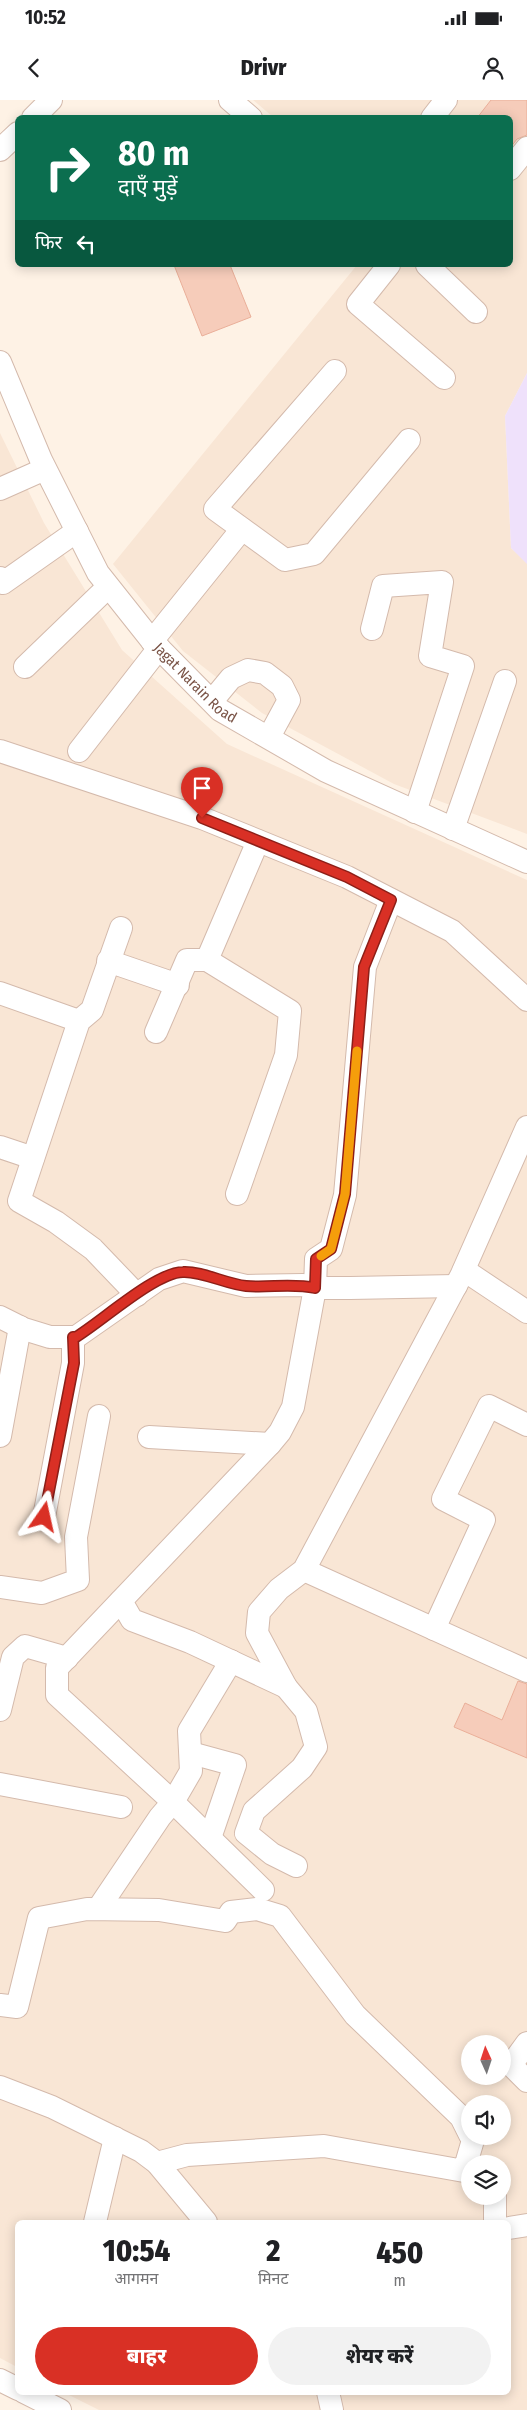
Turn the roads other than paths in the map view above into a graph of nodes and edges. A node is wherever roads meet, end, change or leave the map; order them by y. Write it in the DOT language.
graph roads {
  1 [pos="51,100"];
  2 [pos="230,100"];
  3 [pos="446,100"];
  4 [pos="37,115"];
  5 [pos="248,115"];
  6 [pos="434,115"];
  7 [pos="15,136"];
  8 [pos="527,148"];
  9 [pos="0,150"];
  10 [pos="513,165"];
  11 [pos="388,267"];
  12 [pos="430,267"];
  13 [pos="476,312"];
  14 [pos="2,371"];
  15 [pos="335,371"];
  16 [pos="444,378"];
  17 [pos="409,440"];
  18 [pos="45,468"];
  19 [pos="0,489"];
  20 [pos="242,529"];
  21 [pos="76,531"];
  22 [pos="0,578"];
  23 [pos="108,587"];
  24 [pos="372,629"];
  25 [pos="156,644"];
  26 [pos="26,667"];
  27 [pos="505,681"];
  28 [pos="212,701"];
  29 [pos="268,737"];
  30 [pos="0,751"];
  31 [pos="79,751"];
  32 [pos="415,812"];
  33 [pos="453,829"];
  34 [pos="258,841"];
  35 [pos="527,862"];
  36 [pos="391,900"];
  37 [pos="121,928"];
  38 [pos="207,960"];
  39 [pos="108,962"];
  40 [pos="178,985"];
  41 [pos="0,993"];
  42 [pos="527,1000"];
  43 [pos="79,1021"];
  44 [pos="156,1032"];
  45 [pos="527,1127"];
  46 [pos="0,1147"];
  47 [pos="33,1158"];
  48 [pos="237,1194"];
  49 [pos="460,1278"];
  50 [pos="315,1288"];
  51 [pos="137,1295"];
  52 [pos="527,1312"];
  53 [pos="0,1317"];
  54 [pos="20,1327"];
  55 [pos="73,1337"];
  56 [pos="99,1416"];
  57 [pos="527,1425"];
  58 [pos="0,1436"];
  59 [pos="149,1437"];
  60 [pos="270,1444"];
  61 [pos="44,1517"];
  62 [pos="304,1570"];
  63 [pos="0,1587"];
  64 [pos="121,1601"];
  65 [pos="434,1629"];
  66 [pos="67,1658"];
  67 [pos="231,1661"];
  68 [pos="527,1671"];
  69 [pos="286,1688"];
  70 [pos="0,1710"];
  71 [pos="191,1752"];
  72 [pos="0,1784"];
  73 [pos="224,1792"];
  74 [pos="173,1802"];
  75 [pos="121,1807"];
  76 [pos="254,1811"];
  77 [pos="210,1838"];
  78 [pos="296,1866"];
  79 [pos="263,1890"];
  80 [pos="98,1909"];
  81 [pos="0,2005"];
  82 [pos="527,2043"];
  83 [pos="527,2081"];
  84 [pos="0,2087"];
  85 [pos="461,2118"];
  86 [pos="115,2138"];
  87 [pos="157,2163"];
  88 [pos="461,2171"];
  89 [pos="495,2205"];
  90 [pos="95,2220"];
  91 [pos="204,2220"];
  92 [pos="495,2220"];
  93 [pos="527,2225"];
  94 [pos="511,2228"];
  95 [pos="0,2380"];
  96 [pos="15,2388"];
  97 [pos="33,2395"];
  98 [pos="329,2395"];
  99 [pos="56,2403"];
  100 [pos="332,2410"];
  1 -- 4 [label="street"];
  2 -- 5 [label="street"];
  3 -- 6 [label="street"];
  7 -- 9 [label="street"];
  8 -- 10 [label="street"];
  11 -- 16 [label="street"];
  12 -- 13 [label="street"];
  14 -- 18 [label="street, Jagat Narain Road"];
  15 -- 20 [label="street"];
  17 -- 20 [label="street"];
  18 -- 19 [label="street"];
  18 -- 21 [label="street, Jagat Narain Road"];
  20 -- 25 [label="street"];
  21 -- 22 [label="street"];
  21 -- 23 [label="street, Jagat Narain Road"];
  23 -- 25 [label="street, Jagat Narain Road"];
  23 -- 26 [label="street"];
  24 -- 32 [label="street"];
  25 -- 28 [label="street, Jagat Narain Road"];
  25 -- 31 [label="street"];
  27 -- 33 [label="street"];
  28 -- 29 [label="street, Jagat Narain Road"];
  28 -- 29 [label="street"];
  29 -- 32 [label="street, Jagat Narain Road"];
  30 -- 34 [label="street"];
  32 -- 33 [label="street, Jagat Narain Road"];
  33 -- 35 [label="street, Jagat Narain Road"];
  34 -- 36 [label="street"];
  34 -- 38 [label="street"];
  36 -- 42 [label="street"];
  36 -- 50 [label="street"];
  37 -- 39 [label="street"];
  38 -- 40 [label="street"];
  38 -- 48 [label="street"];
  39 -- 40 [label="street"];
  39 -- 43 [label="street"];
  40 -- 44 [label="street"];
  41 -- 43 [label="street"];
  43 -- 47 [label="street"];
  45 -- 49 [label="street"];
  46 -- 47 [label="street"];
  47 -- 51 [label="street"];
  49 -- 50 [label="street"];
  49 -- 52 [label="street"];
  49 -- 62 [label="street"];
  50 -- 51 [label="street"];
  50 -- 60 [label="street"];
  51 -- 55 [label="street"];
  53 -- 54 [label="street"];
  54 -- 55 [label="street"];
  54 -- 58 [label="street"];
  55 -- 61 [label="street"];
  56 -- 63 [label="street"];
  57 -- 65 [label="street"];
  59 -- 60 [label="street"];
  60 -- 64 [label="street"];
  62 -- 65 [label="street"];
  62 -- 69 [label="street"];
  64 -- 66 [label="street"];
  64 -- 67 [label="street"];
  65 -- 68 [label="street"];
  66 -- 70 [label="street"];
  66 -- 74 [label="street"];
  67 -- 69 [label="street"];
  67 -- 71 [label="street"];
  69 -- 76 [label="street"];
  71 -- 73 [label="street"];
  71 -- 74 [label="street"];
  72 -- 75 [label="street"];
  73 -- 76 [label="street"];
  73 -- 77 [label="street"];
  74 -- 77 [label="street"];
  74 -- 80 [label="street"];
  76 -- 78 [label="street"];
  77 -- 79 [label="street"];
  80 -- 81 [label="street"];
  80 -- 85 [label="street"];
  82 -- 83 [label="street"];
  84 -- 86 [label="street"];
  86 -- 87 [label="street"];
  86 -- 90 [label="street"];
  87 -- 88 [label="street"];
  87 -- 91 [label="street"];
  89 -- 92 [label="street"];
  93 -- 94 [label="street"];
  95 -- 96 [label="street"];
  97 -- 99 [label="street"];
  98 -- 100 [label="street"];
}
